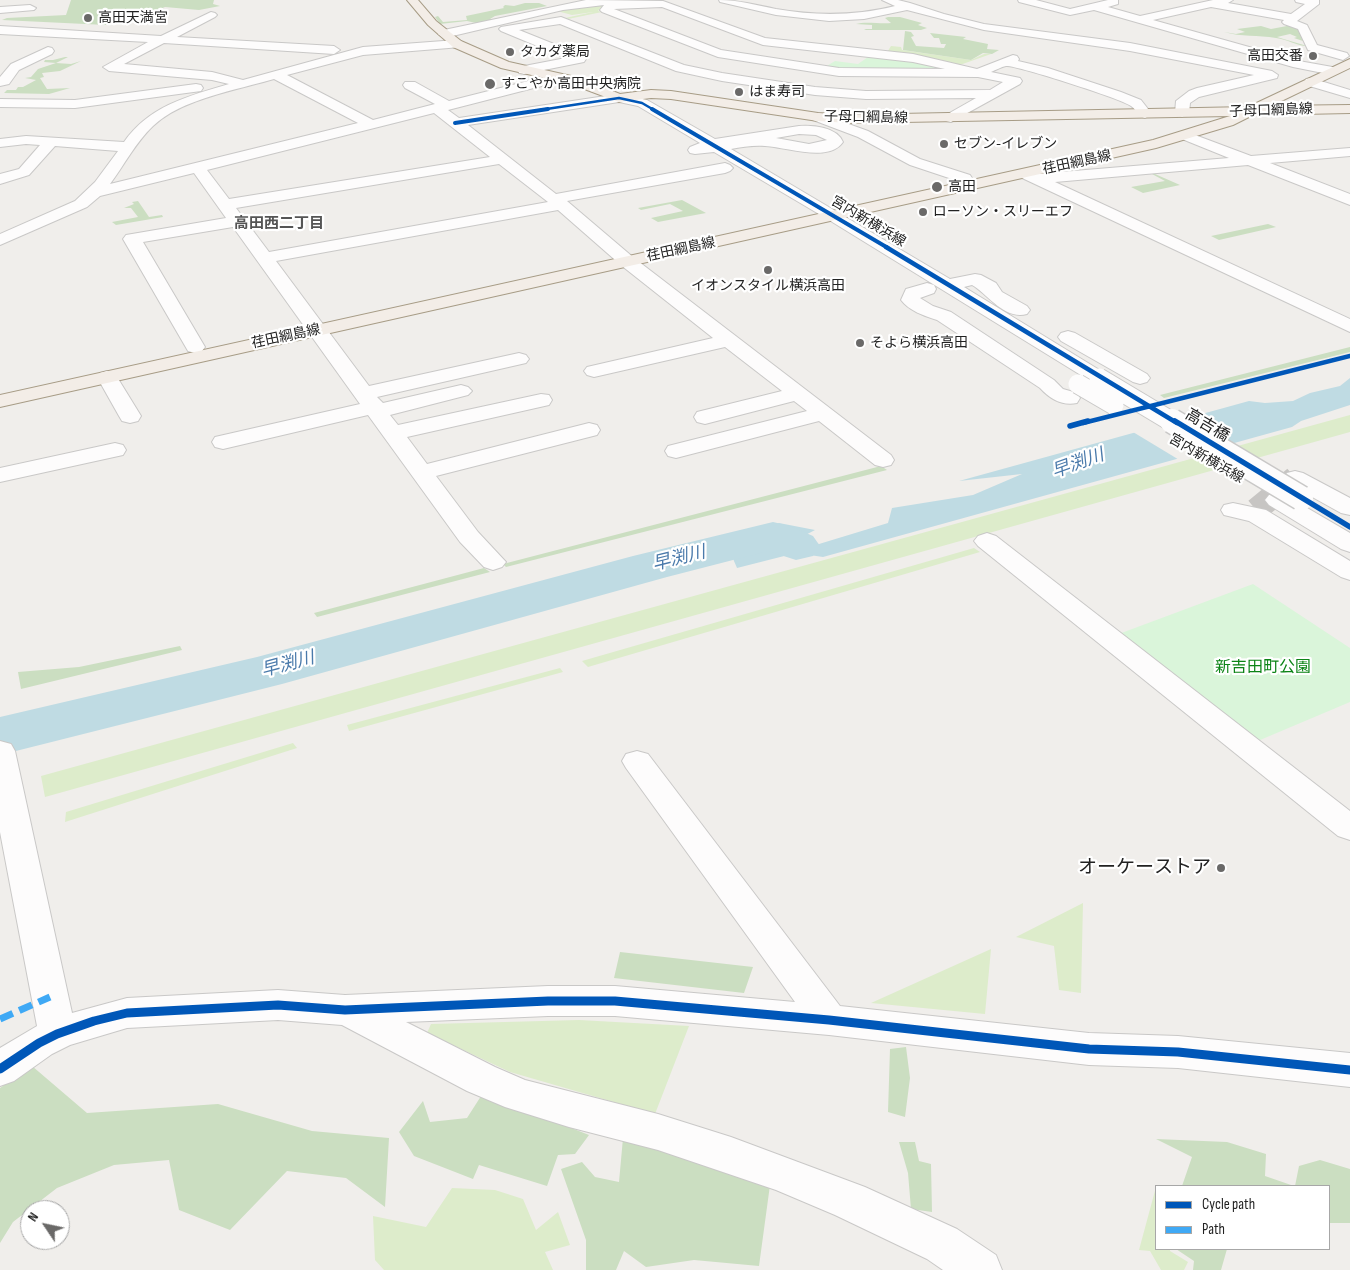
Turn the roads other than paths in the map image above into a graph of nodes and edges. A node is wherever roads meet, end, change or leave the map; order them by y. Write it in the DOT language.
graph roads {
  1 [pos="412,0"];
  2 [pos="724,0"];
  3 [pos="887,0"];
  4 [pos="1023,0"];
  5 [pos="1122,0"];
  6 [pos="1228,0"];
  7 [pos="1300,0"];
  8 [pos="643,2"];
  9 [pos="1212,4"];
  10 [pos="16,5"];
  11 [pos="910,6"];
  12 [pos="1096,7"];
  13 [pos="30,8"];
  14 [pos="0,10"];
  15 [pos="211,14"];
  16 [pos="786,14"];
  17 [pos="1293,18"];
  18 [pos="1138,19"];
  19 [pos="722,25"];
  20 [pos="0,30"];
  21 [pos="444,34"];
  22 [pos="163,39"];
  23 [pos="684,40"];
  24 [pos="219,43"];
  25 [pos="457,44"];
  26 [pos="19,49"];
  27 [pos="634,50"];
  28 [pos="370,51"];
  29 [pos="846,52"];
  30 [pos="201,53"];
  31 [pos="102,54"];
  32 [pos="129,56"];
  33 [pos="390,57"];
  34 [pos="1348,57"];
  35 [pos="184,62"];
  36 [pos="1297,64"];
  37 [pos="0,68"];
  38 [pos="1316,68"];
  39 [pos="14,69"];
  40 [pos="817,69"];
  41 [pos="524,70"];
  42 [pos="1333,71"];
  43 [pos="166,72"];
  44 [pos="584,72"];
  45 [pos="977,73"];
  46 [pos="275,74"];
  47 [pos="1272,75"];
  48 [pos="554,76"];
  49 [pos="0,82"];
  50 [pos="1311,82"];
  51 [pos="245,83"];
  52 [pos="410,85"];
  53 [pos="786,87"];
  54 [pos="994,94"];
  55 [pos="1350,94"];
  56 [pos="619,98"];
  57 [pos="0,103"];
  58 [pos="442,107"];
  59 [pos="1349,109"];
  60 [pos="1249,112"];
  61 [pos="1182,113"];
  62 [pos="1219,113"];
  63 [pos="1146,114"];
  64 [pos="818,117"];
  65 [pos="951,118"];
  66 [pos="455,123"];
  67 [pos="372,125"];
  68 [pos="1187,136"];
  69 [pos="774,138"];
  70 [pos="52,142"];
  71 [pos="0,143"];
  72 [pos="716,146"];
  73 [pos="129,148"];
  74 [pos="695,150"];
  75 [pos="1350,152"];
  76 [pos="502,159"];
  77 [pos="1249,160"];
  78 [pos="198,168"];
  79 [pos="725,168"];
  80 [pos="1031,177"];
  81 [pos="964,178"];
  82 [pos="0,179"];
  83 [pos="97,192"];
  84 [pos="1350,200"];
  85 [pos="557,202"];
  86 [pos="225,205"];
  87 [pos="819,215"];
  88 [pos="237,221"];
  89 [pos="0,240"];
  90 [pos="265,258"];
  91 [pos="623,258"];
  92 [pos="948,285"];
  93 [pos="314,326"];
  94 [pos="1350,326"];
  95 [pos="729,340"];
  96 [pos="196,347"];
  97 [pos="519,359"];
  98 [pos="594,372"];
  99 [pos="107,377"];
  100 [pos="1099,378"];
  101 [pos="1140,378"];
  102 [pos="497,383"];
  103 [pos="0,389"];
  104 [pos="797,394"];
  105 [pos="0,400"];
  106 [pos="541,400"];
  107 [pos="372,404"];
  108 [pos="822,414"];
  109 [pos="130,416"];
  110 [pos="705,417"];
  111 [pos="589,430"];
  112 [pos="394,433"];
  113 [pos="223,442"];
  114 [pos="115,450"];
  115 [pos="676,451"];
  116 [pos="883,460"];
  117 [pos="422,472"];
  118 [pos="0,475"];
  119 [pos="1270,502"];
  120 [pos="1350,508"];
  121 [pos="1350,527"];
  122 [pos="987,540"];
  123 [pos="1350,544"];
  124 [pos="493,562"];
  125 [pos="1350,572"];
  126 [pos="0,751"];
  127 [pos="637,761"];
  128 [pos="1350,828"];
  129 [pos="345,1010"];
  130 [pos="829,1020"];
  131 [pos="57,1034"];
  132 [pos="0,1069"];
  133 [pos="1350,1070"];
  134 [pos="980,1270"];
  1 -- 21 [label="main road"];
  2 -- 16 [label="street"];
  3 -- 11 [label="street"];
  4 -- 12 [label="street"];
  5 -- 12 [label="street"];
  6 -- 9 [label="street"];
  7 -- 17 [label="street"];
  8 -- 21 [label="street"];
  9 -- 17 [label="street"];
  9 -- 18 [label="street"];
  10 -- 13 [label="street"];
  10 -- 14 [label="street"];
  11 -- 16 [label="street"];
  11 -- 47 [label="street"];
  12 -- 18 [label="street"];
  15 -- 22 [label="street"];
  16 -- 19 [label="street"];
  17 -- 34 [label="street"];
  18 -- 36 [label="street"];
  19 -- 23 [label="street"];
  19 -- 29 [label="street"];
  20 -- 22 [label="street"];
  21 -- 25 [label="main road"];
  22 -- 24 [label="street"];
  22 -- 32 [label="street"];
  23 -- 27 [label="street"];
  23 -- 40 [label="street"];
  24 -- 28 [label="street"];
  24 -- 30 [label="street"];
  25 -- 28 [label="street"];
  25 -- 41 [label="main road"];
  26 -- 39 [label="street"];
  27 -- 41 [label="street"];
  27 -- 53 [label="street"];
  28 -- 33 [label="street"];
  28 -- 46 [label="street"];
  29 -- 40 [label="street"];
  29 -- 45 [label="street"];
  31 -- 32 [label="street"];
  32 -- 43 [label="street"];
  34 -- 38 [label="main road, 荏田綱島線"];
  34 -- 42 [label="main road, 荏田綱島線"];
  35 -- 43 [label="street"];
  36 -- 38 [label="street"];
  36 -- 47 [label="street"];
  37 -- 39 [label="street"];
  38 -- 42 [label="street"];
  38 -- 62 [label="main road, 荏田綱島線"];
  39 -- 49 [label="street"];
  40 -- 45 [label="street"];
  40 -- 53 [label="street"];
  41 -- 48 [label="main road"];
  42 -- 50 [label="main road, 荏田綱島線"];
  43 -- 51 [label="street"];
  44 -- 48 [label="street"];
  45 -- 54 [label="street"];
  45 -- 63 [label="street"];
  46 -- 51 [label="street"];
  46 -- 67 [label="street"];
  47 -- 61 [label="street"];
  48 -- 56 [label="main road"];
  48 -- 58 [label="street"];
  50 -- 55 [label="street"];
  50 -- 60 [label="main road, 荏田綱島線"];
  51 -- 57 [label="street"];
  51 -- 73 [label="street"];
  52 -- 58 [label="street"];
  53 -- 54 [label="street"];
  54 -- 65 [label="street"];
  56 -- 64 [label="main road, 子母口綱島線"];
  56 -- 66 [label="street"];
  56 -- 72 [label="street, 宮内新横浜線"];
  56 -- 74 [label="street, 宮内新横浜線"];
  58 -- 66 [label="street"];
  58 -- 67 [label="street"];
  59 -- 60 [label="main road, 子母口綱島線"];
  60 -- 62 [label="main road, 子母口綱島線"];
  60 -- 68 [label="main road, 荏田綱島線"];
  61 -- 62 [label="main road, 子母口綱島線"];
  61 -- 63 [label="main road, 子母口綱島線"];
  62 -- 81 [label="main road, 荏田綱島線"];
  63 -- 65 [label="main road, 子母口綱島線"];
  64 -- 65 [label="main road, 子母口綱島線"];
  64 -- 81 [label="street"];
  66 -- 76 [label="street"];
  67 -- 78 [label="street"];
  68 -- 77 [label="street"];
  68 -- 80 [label="main road, 荏田綱島線"];
  69 -- 72 [label="street"];
  70 -- 71 [label="street"];
  70 -- 73 [label="street"];
  70 -- 82 [label="street"];
  72 -- 74 [label="street"];
  72 -- 87 [label="street, 宮内新横浜線"];
  73 -- 83 [label="street"];
  74 -- 79 [label="street, 宮内新横浜線"];
  75 -- 77 [label="street"];
  76 -- 85 [label="street"];
  76 -- 86 [label="street"];
  77 -- 80 [label="street"];
  77 -- 84 [label="street"];
  78 -- 83 [label="street"];
  78 -- 86 [label="street"];
  79 -- 85 [label="street"];
  79 -- 87 [label="street, 宮内新横浜線"];
  80 -- 87 [label="main road, 荏田綱島線"];
  80 -- 94 [label="street"];
  81 -- 87 [label="main road, 荏田綱島線"];
  83 -- 89 [label="street"];
  85 -- 90 [label="street"];
  85 -- 91 [label="street"];
  86 -- 88 [label="street"];
  87 -- 91 [label="main road, 荏田綱島線"];
  87 -- 92 [label="street, 宮内新横浜線"];
  87 -- 119 [label="street, 宮内新横浜線, bridge"];
  88 -- 90 [label="street"];
  88 -- 96 [label="street"];
  90 -- 93 [label="street"];
  91 -- 93 [label="main road, 荏田綱島線"];
  91 -- 95 [label="street"];
  92 -- 100 [label="street, 宮内新横浜線"];
  92 -- 101 [label="street"];
  93 -- 96 [label="main road, 荏田綱島線"];
  93 -- 99 [label="main road, 荏田綱島線"];
  93 -- 107 [label="street"];
  95 -- 98 [label="street"];
  95 -- 104 [label="street"];
  96 -- 103 [label="main road, 荏田綱島線"];
  97 -- 107 [label="street"];
  99 -- 105 [label="main road, 荏田綱島線"];
  99 -- 109 [label="street"];
  100 -- 119 [label="street, 高吉橋, bridge"];
  102 -- 107 [label="street"];
  104 -- 108 [label="street"];
  104 -- 110 [label="street"];
  106 -- 112 [label="street"];
  107 -- 112 [label="street"];
  107 -- 113 [label="street"];
  108 -- 115 [label="street"];
  108 -- 116 [label="street"];
  111 -- 117 [label="street"];
  112 -- 117 [label="street"];
  114 -- 118 [label="street"];
  117 -- 124 [label="street"];
  119 -- 120 [label="street"];
  119 -- 121 [label="street, 宮内新横浜線"];
  119 -- 123 [label="street, 宮内新横浜線"];
  119 -- 125 [label="street"];
  122 -- 128 [label="street"];
  126 -- 131 [label="street"];
  127 -- 130 [label="street"];
  129 -- 130 [label="street"];
  129 -- 131 [label="street"];
  129 -- 134 [label="street"];
  130 -- 133 [label="street"];
  131 -- 132 [label="street"];
}
